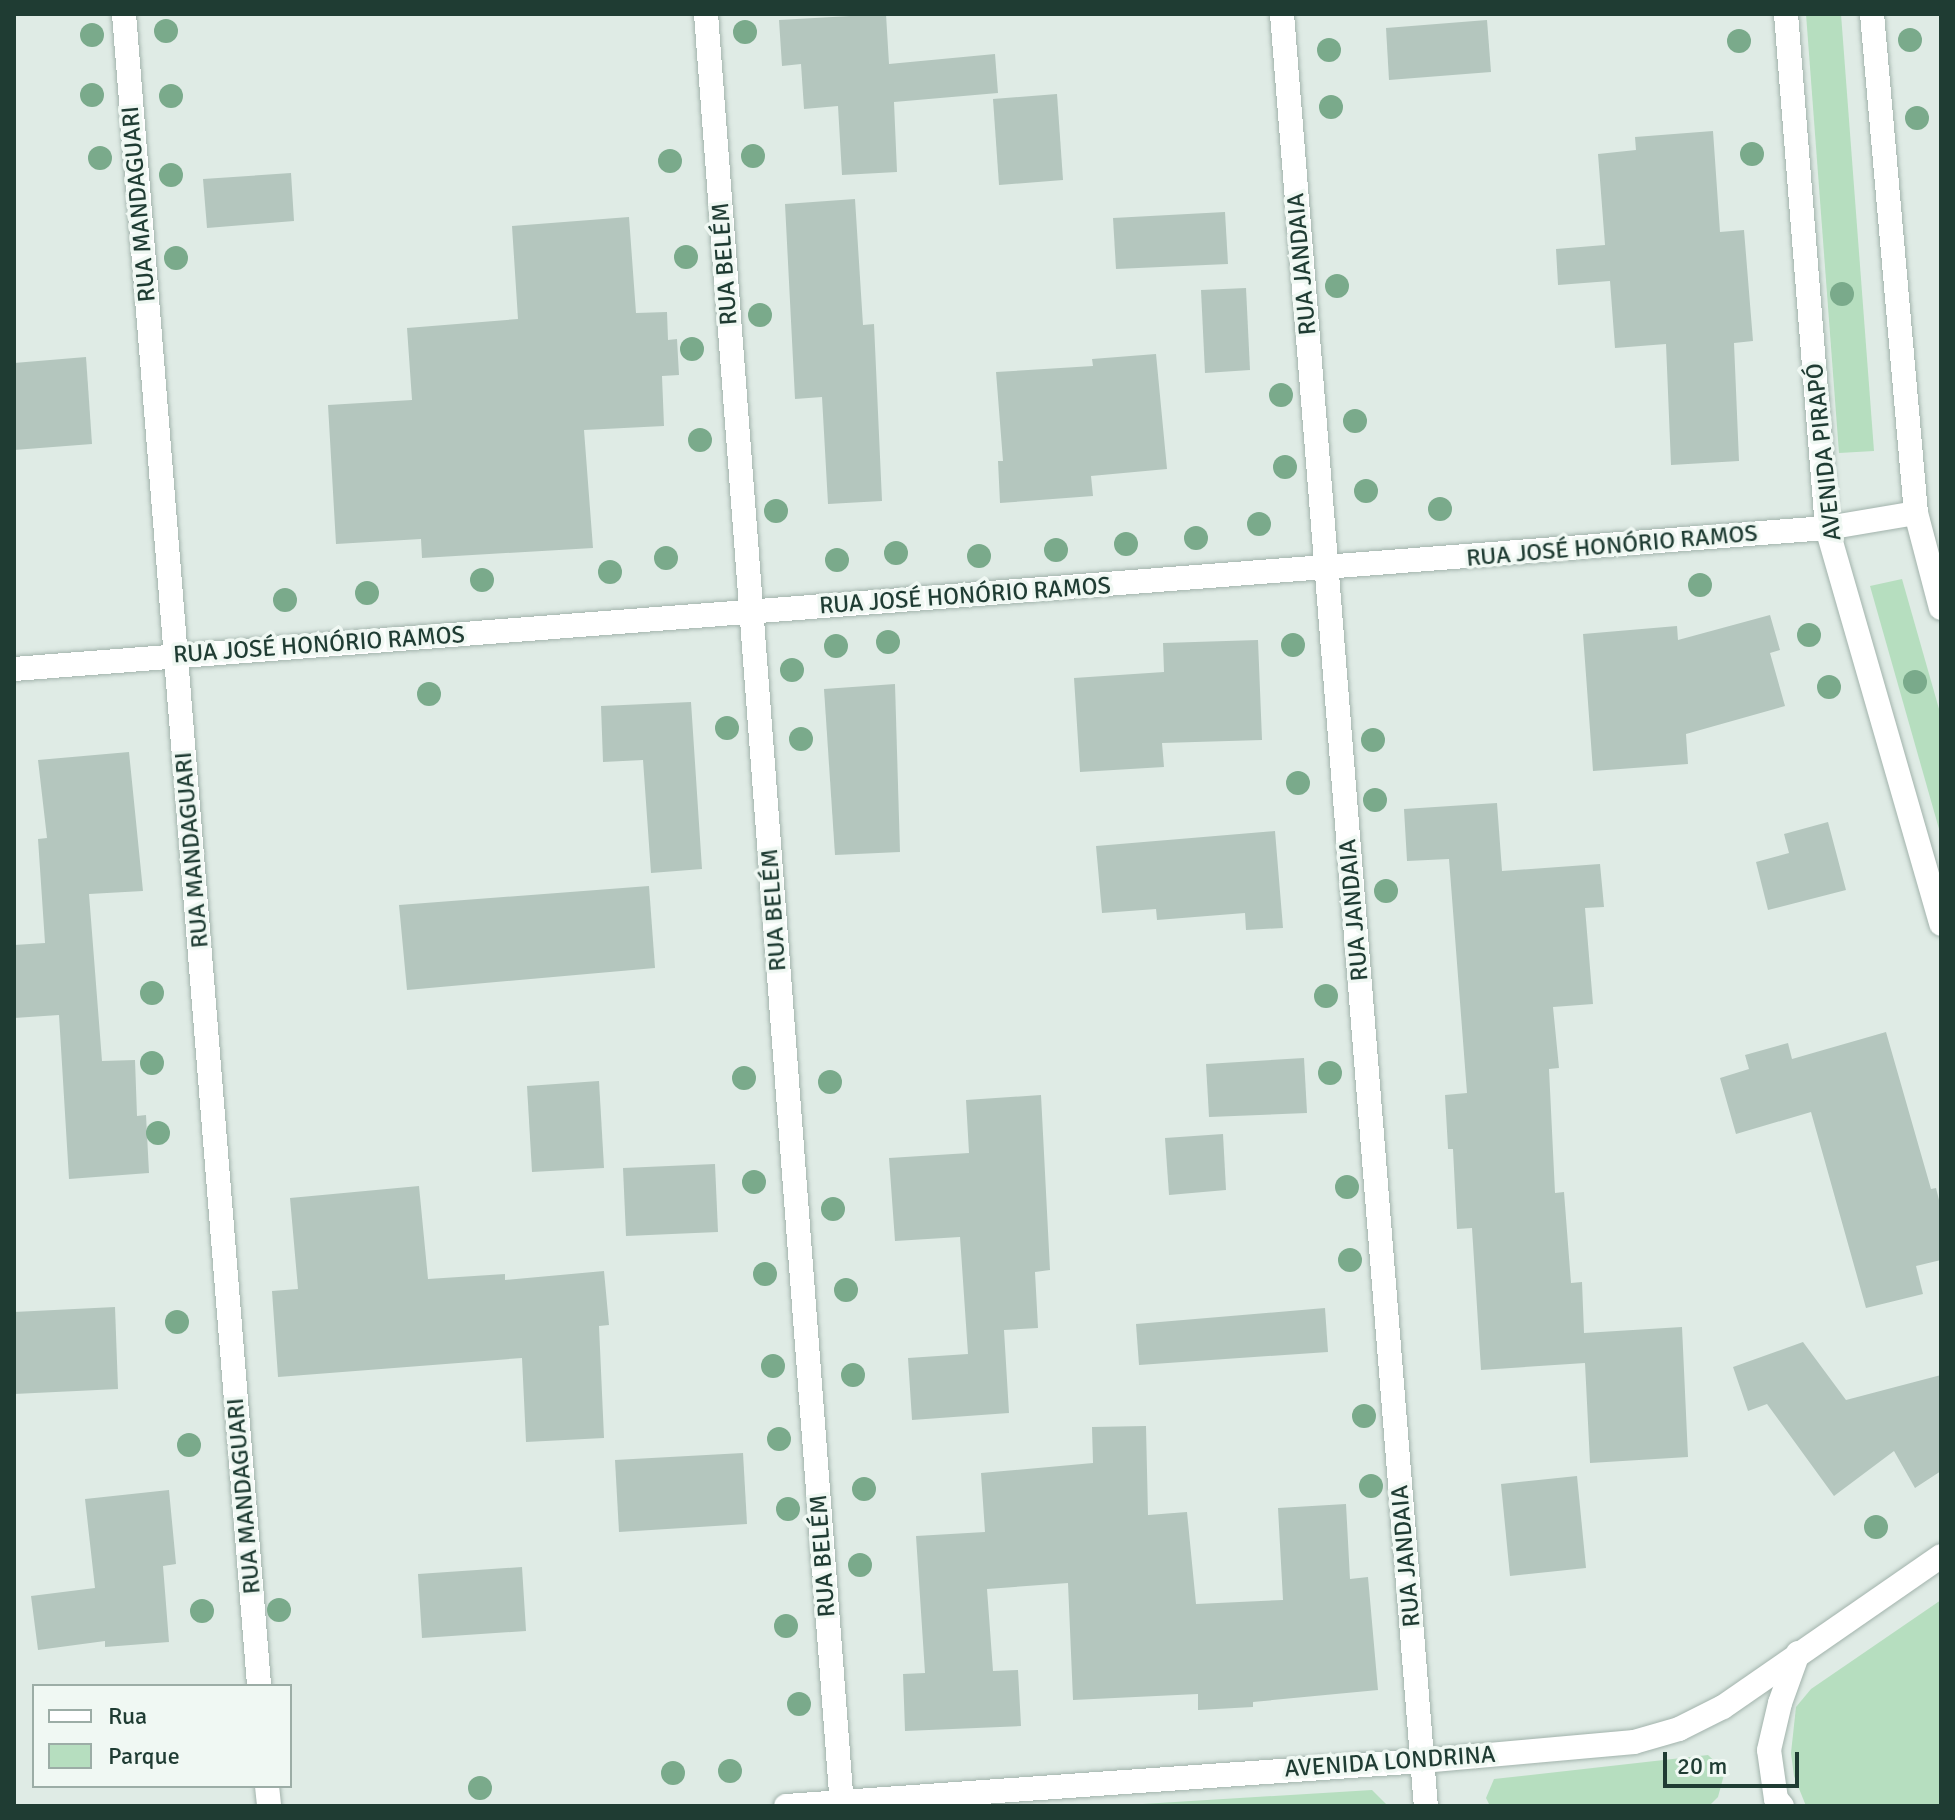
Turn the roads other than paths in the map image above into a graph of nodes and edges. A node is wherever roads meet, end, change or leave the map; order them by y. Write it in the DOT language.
graph roads {
  1 [pos="124,14"];
  2 [pos="706,14"];
  3 [pos="1282,14"];
  4 [pos="1786,14"];
  5 [pos="1872,14"];
  6 [pos="1916,513"];
  7 [pos="1827,528"];
  8 [pos="1326,569"];
  9 [pos="1941,608"];
  10 [pos="752,612"];
  11 [pos="176,656"];
  12 [pos="14,669"];
  13 [pos="1941,924"];
  14 [pos="1941,1556"];
  15 [pos="1798,1653"];
  16 [pos="259,1684"];
  17 [pos="1422,1761"];
  18 [pos="842,1804"];
  19 [pos="786,1806"];
  20 [pos="1426,1806"];
  21 [pos="1782,1806"];
  1 -- 11 [label="street, RUA MANDAGUARI"];
  2 -- 10 [label="street, RUA BELÉM"];
  3 -- 8 [label="street, RUA JANDAIA"];
  4 -- 7 [label="street, AVENIDA PIRAPÓ"];
  5 -- 6 [label="street"];
  6 -- 7 [label="street, RUA JOSÉ HONÓRIO RAMOS"];
  6 -- 9 [label="street"];
  7 -- 8 [label="street, RUA JOSÉ HONÓRIO RAMOS"];
  7 -- 13 [label="street, AVENIDA PIRAPÓ"];
  8 -- 10 [label="street, RUA JOSÉ HONÓRIO RAMOS"];
  8 -- 17 [label="street, RUA JANDAIA"];
  10 -- 11 [label="street, RUA JOSÉ HONÓRIO RAMOS"];
  10 -- 18 [label="street, RUA BELÉM"];
  11 -- 12 [label="street, RUA JOSÉ HONÓRIO RAMOS"];
  11 -- 16 [label="street, RUA MANDAGUARI"];
  14 -- 15 [label="street, AVENIDA LONDRINA"];
  15 -- 17 [label="street, AVENIDA LONDRINA"];
  15 -- 21 [label="street"];
  17 -- 18 [label="street, AVENIDA LONDRINA"];
  17 -- 20 [label="street, RUA JANDAIA"];
  18 -- 19 [label="street, AVENIDA LONDRINA"];
}
